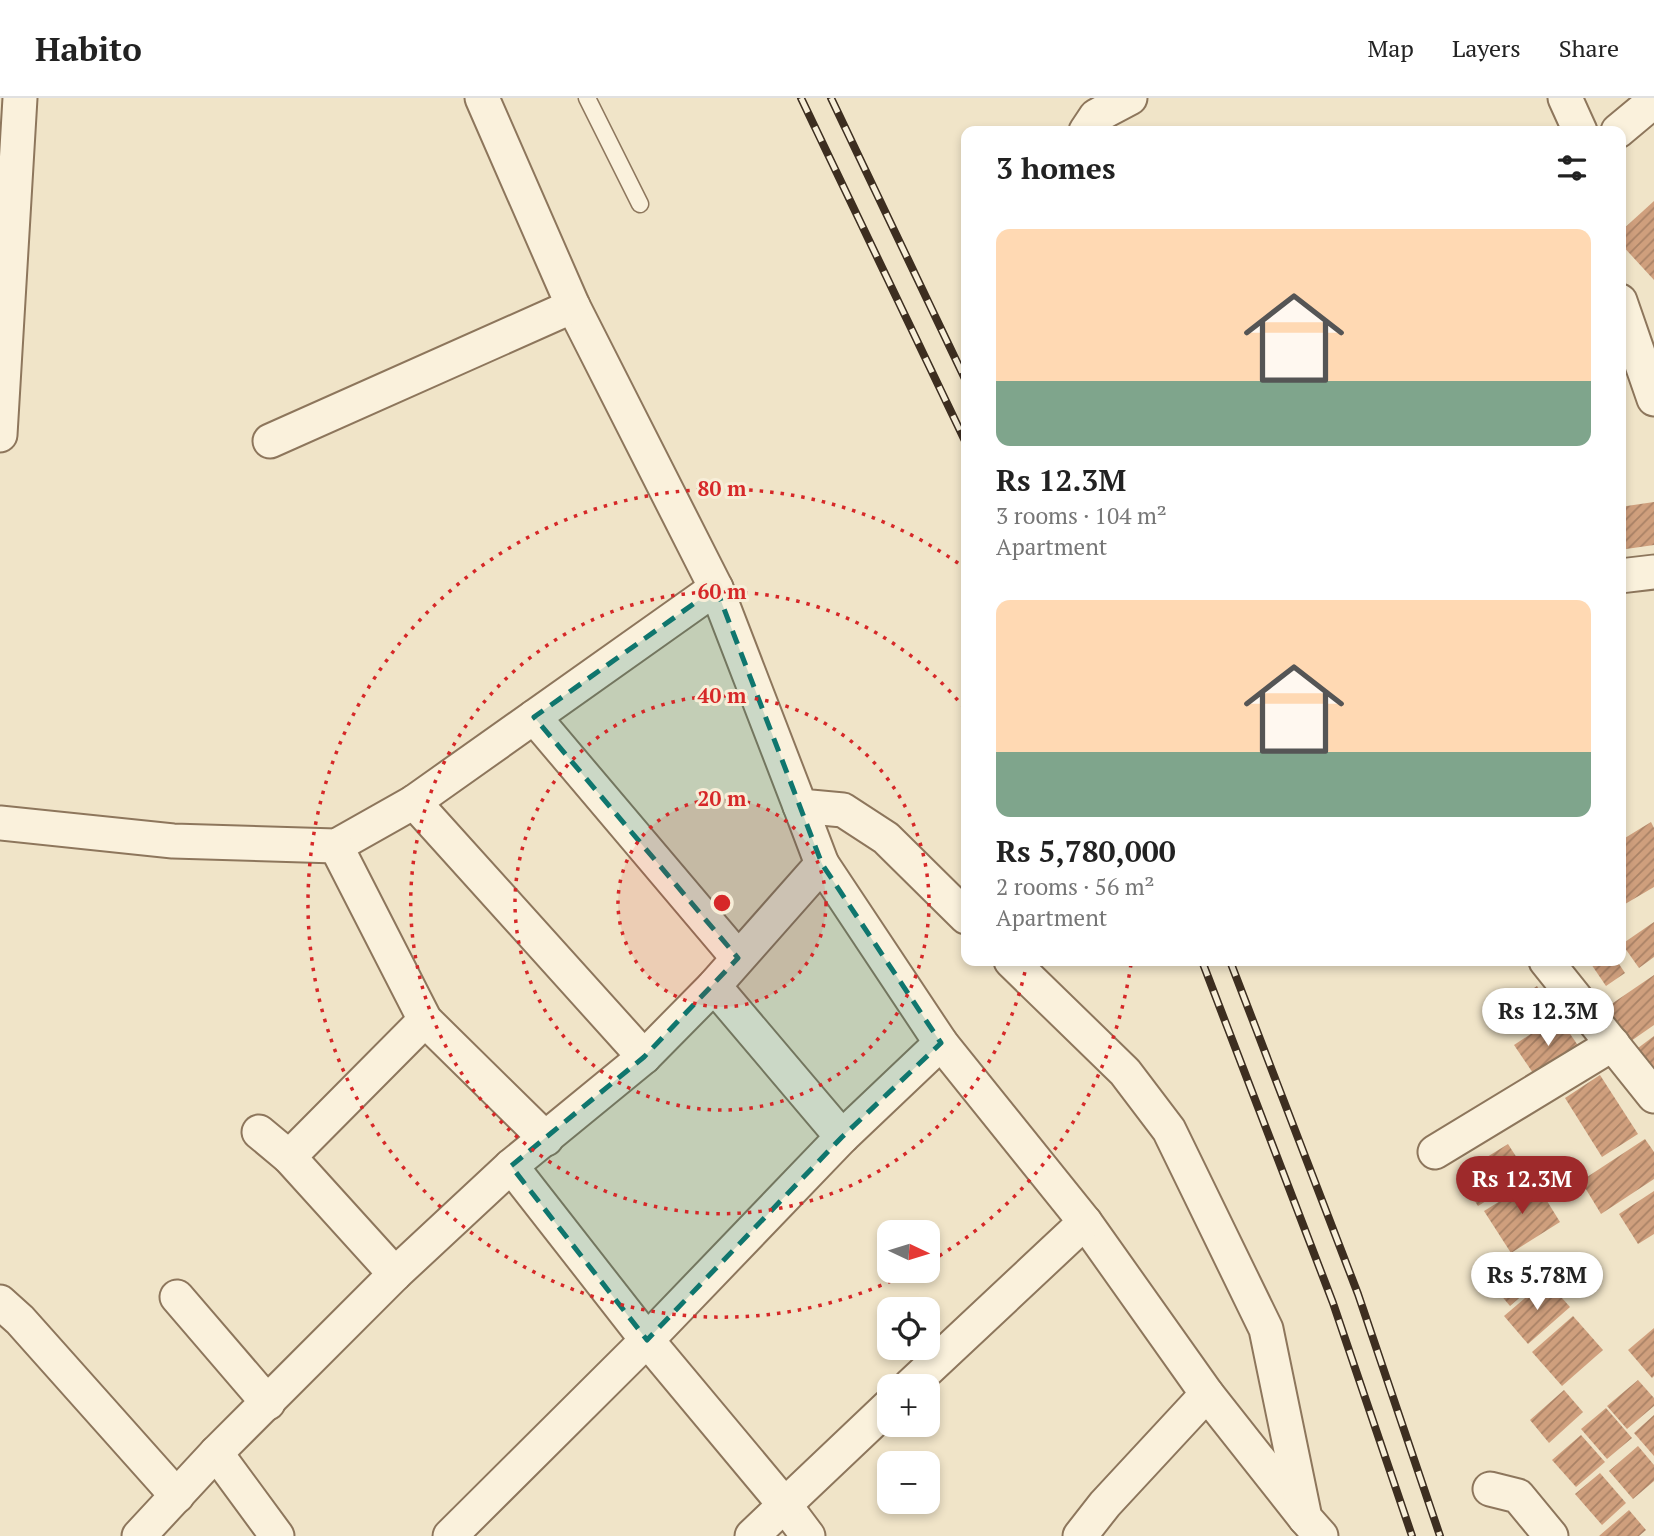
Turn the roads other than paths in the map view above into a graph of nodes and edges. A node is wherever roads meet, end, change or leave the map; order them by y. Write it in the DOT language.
graph roads {
  1 [pos="20,98"];
  2 [pos="482,98"];
  3 [pos="587,98"];
  4 [pos="1130,98"];
  5 [pos="1565,98"];
  6 [pos="1654,101"];
  7 [pos="1089,126"];
  8 [pos="1578,126"];
  9 [pos="1624,126"];
  10 [pos="640,204"];
  11 [pos="573,306"];
  12 [pos="1626,319"];
  13 [pos="1654,399"];
  14 [pos="0,435"];
  15 [pos="270,442"];
  16 [pos="1654,572"];
  17 [pos="1626,575"];
  18 [pos="716,587"];
  19 [pos="534,717"];
  20 [pos="414,802"];
  21 [pos="800,806"];
  22 [pos="0,823"];
  23 [pos="336,846"];
  24 [pos="822,864"];
  25 [pos="961,912"];
  26 [pos="738,958"];
  27 [pos="1016,966"];
  28 [pos="1550,966"];
  29 [pos="714,986"];
  30 [pos="425,1020"];
  31 [pos="941,1043"];
  32 [pos="1613,1044"];
  33 [pos="644,1057"];
  34 [pos="1654,1096"];
  35 [pos="259,1132"];
  36 [pos="842,1137"];
  37 [pos="546,1139"];
  38 [pos="1435,1152"];
  39 [pos="289,1157"];
  40 [pos="510,1166"];
  41 [pos="1085,1222"];
  42 [pos="395,1275"];
  43 [pos="177,1297"];
  44 [pos="7,1320"];
  45 [pos="647,1340"];
  46 [pos="923,1374"];
  47 [pos="1207,1394"];
  48 [pos="268,1403"];
  49 [pos="877,1417"];
  50 [pos="216,1453"];
  51 [pos="1490,1489"];
  52 [pos="177,1496"];
  53 [pos="784,1504"];
  54 [pos="1313,1527"];
  55 [pos="1545,1532"];
  56 [pos="139,1536"];
  57 [pos="277,1536"];
  58 [pos="450,1536"];
  59 [pos="752,1536"];
  60 [pos="808,1536"];
  61 [pos="1080,1536"];
  1 -- 14 [label="street"];
  2 -- 11 [label="street"];
  3 -- 10 [label="lane"];
  4 -- 7 [label="street"];
  5 -- 8 [label="street"];
  6 -- 9 [label="street"];
  11 -- 15 [label="street"];
  11 -- 18 [label="street"];
  12 -- 13 [label="street"];
  16 -- 17 [label="street"];
  18 -- 19 [label="street"];
  18 -- 21 [label="street"];
  19 -- 20 [label="street"];
  19 -- 26 [label="street"];
  20 -- 23 [label="street"];
  20 -- 33 [label="street"];
  21 -- 24 [label="street"];
  21 -- 25 [label="street"];
  22 -- 23 [label="street"];
  23 -- 30 [label="street"];
  24 -- 26 [label="street"];
  24 -- 31 [label="street"];
  26 -- 29 [label="street"];
  27 -- 54 [label="street"];
  28 -- 32 [label="street"];
  29 -- 33 [label="street"];
  29 -- 36 [label="street"];
  30 -- 37 [label="street"];
  30 -- 39 [label="street"];
  31 -- 36 [label="street"];
  31 -- 41 [label="street"];
  32 -- 34 [label="street"];
  32 -- 38 [label="street"];
  33 -- 37 [label="street"];
  35 -- 39 [label="street"];
  36 -- 45 [label="street"];
  37 -- 40 [label="street"];
  39 -- 42 [label="street"];
  40 -- 42 [label="street"];
  40 -- 45 [label="street"];
  41 -- 46 [label="street"];
  41 -- 47 [label="street"];
  42 -- 48 [label="street"];
  43 -- 48 [label="street"];
  44 -- 52 [label="street"];
  45 -- 53 [label="street"];
  45 -- 58 [label="street"];
  47 -- 54 [label="street"];
  47 -- 61 [label="street"];
  48 -- 50 [label="street"];
  49 -- 53 [label="street"];
  50 -- 52 [label="street"];
  50 -- 57 [label="street"];
  51 -- 55 [label="street"];
  52 -- 56 [label="street"];
  53 -- 59 [label="street"];
  53 -- 60 [label="street"];
}
